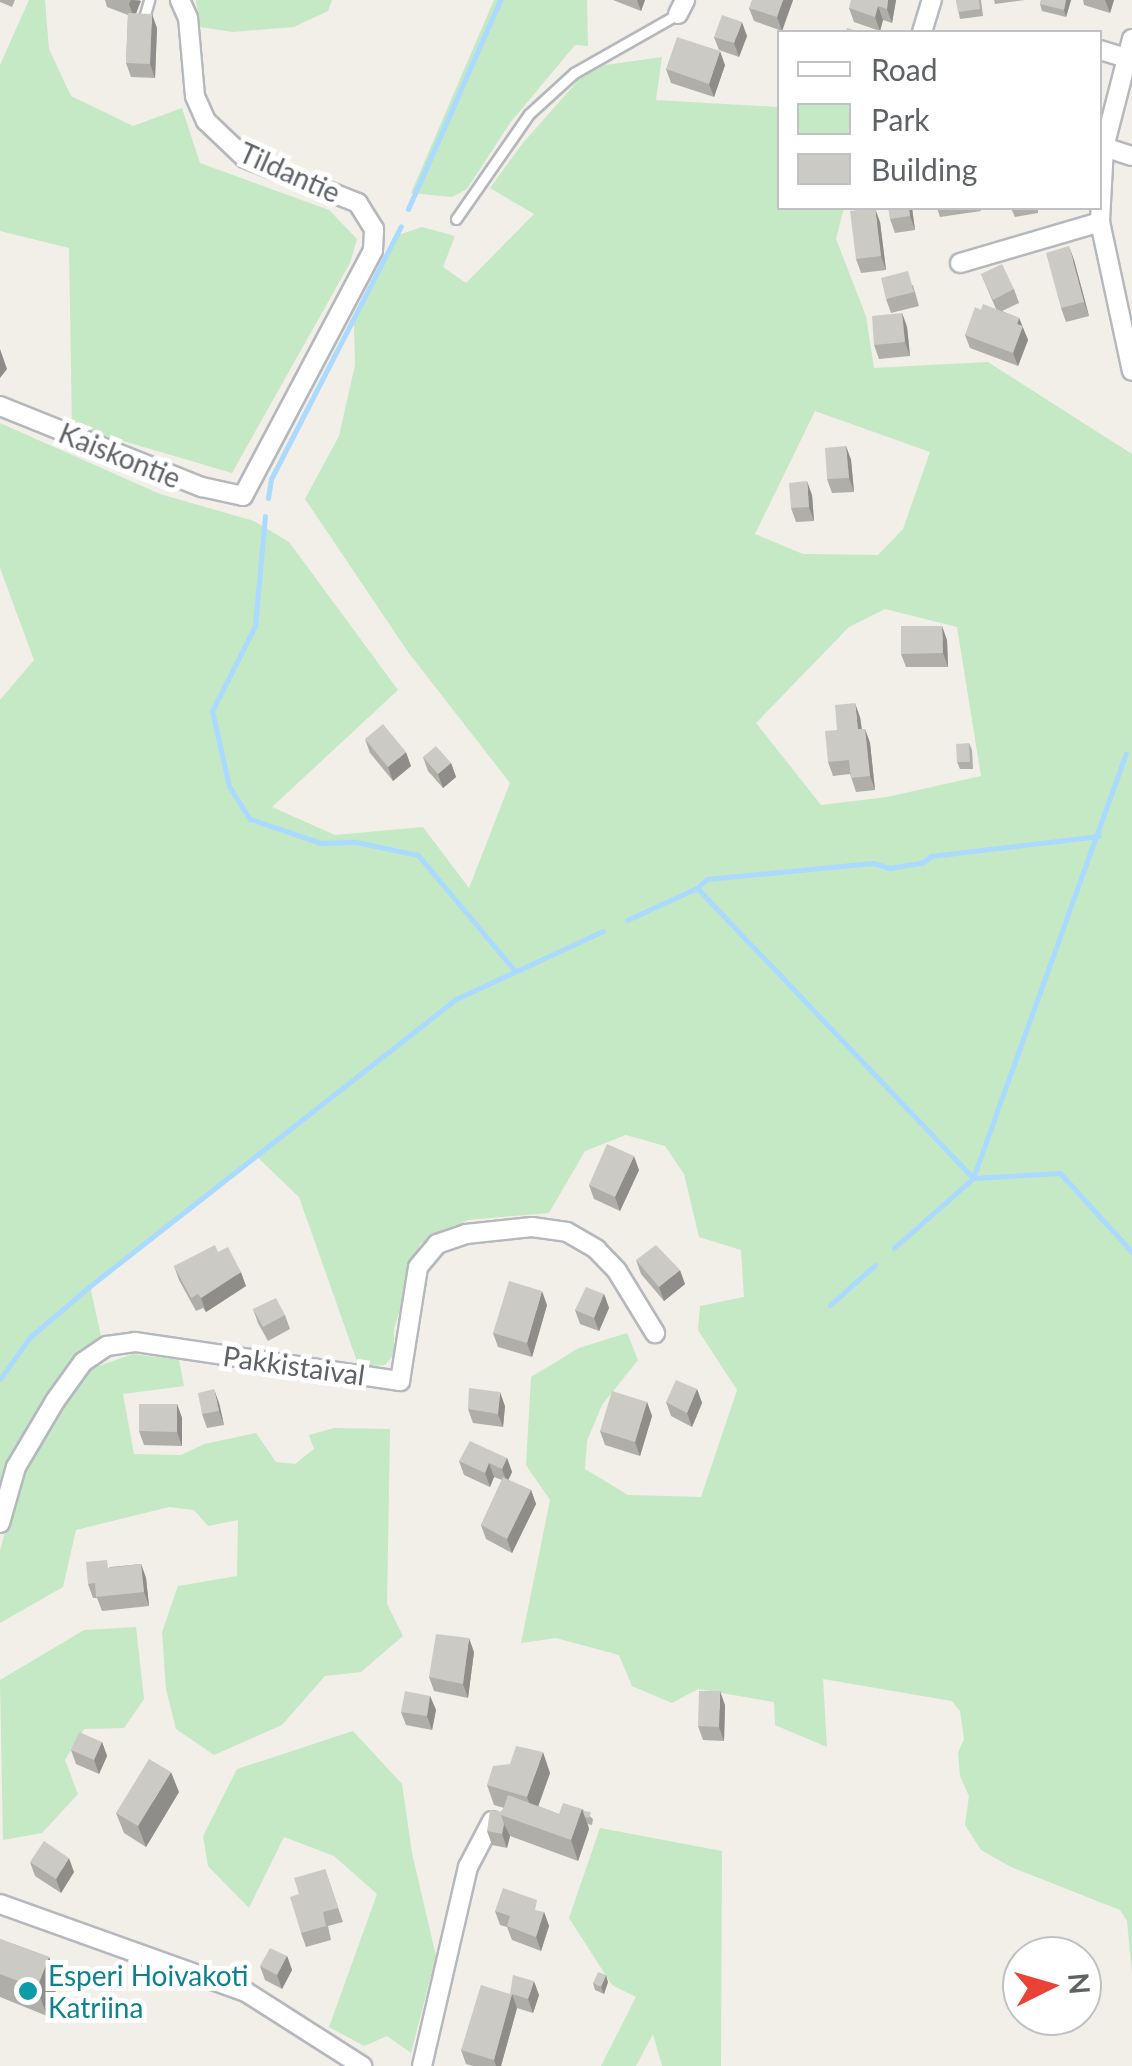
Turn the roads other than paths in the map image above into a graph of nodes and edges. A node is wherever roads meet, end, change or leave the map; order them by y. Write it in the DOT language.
graph roads {
  1 [pos="149,0"];
  2 [pos="180,0"];
  3 [pos="932,0"];
  4 [pos="681,7"];
  5 [pos="144,18"];
  6 [pos="923,30"];
  7 [pos="1129,48"];
  8 [pos="1102,50"];
  9 [pos="1104,147"];
  10 [pos="1132,156"];
  11 [pos="1102,184"];
  12 [pos="1101,210"];
  13 [pos="456,219"];
  14 [pos="1100,222"];
  15 [pos="960,263"];
  16 [pos="1132,371"];
  17 [pos="0,406"];
  18 [pos="243,496"];
  19 [pos="655,1333"];
  20 [pos="0,1523"];
  21 [pos="492,1821"];
  22 [pos="0,1904"];
  23 [pos="362,2066"];
  24 [pos="422,2066"];
  1 -- 5 [label="lane"];
  2 -- 18 [label="street, Tildantie"];
  3 -- 6 [label="street"];
  4 -- 13 [label="lane"];
  7 -- 8 [label="street"];
  7 -- 9 [label="street"];
  9 -- 10 [label="street"];
  9 -- 11 [label="street"];
  12 -- 14 [label="street"];
  14 -- 15 [label="street"];
  14 -- 16 [label="street"];
  17 -- 18 [label="street, Kaiskontie"];
  19 -- 20 [label="street, Pakkistaival"];
  21 -- 24 [label="street"];
  22 -- 23 [label="street"];
}
